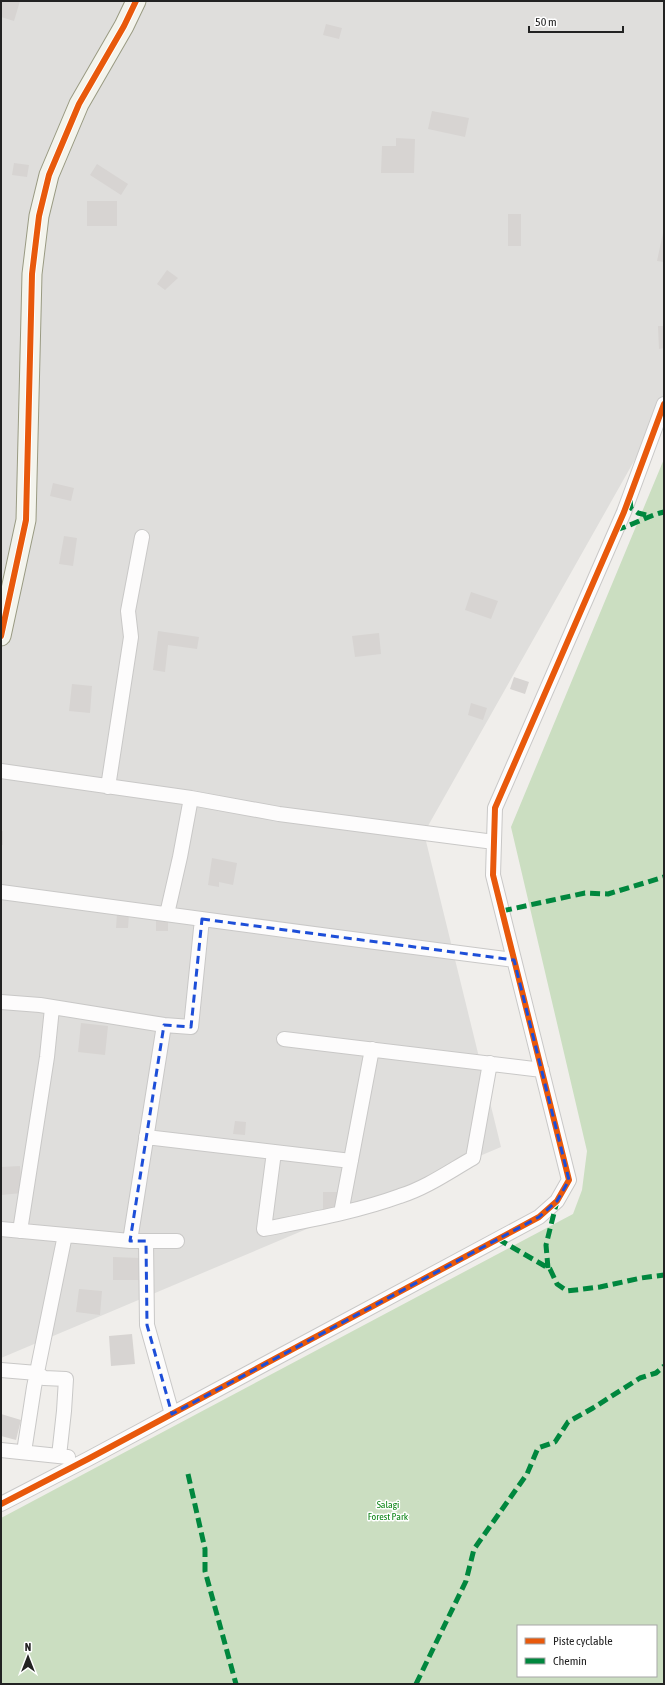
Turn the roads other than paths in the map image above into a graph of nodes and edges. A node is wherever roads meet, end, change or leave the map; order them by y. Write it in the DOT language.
graph roads {
  1 [pos="136,1"];
  2 [pos="664,404"];
  3 [pos="142,537"];
  4 [pos="1,636"];
  5 [pos="1,771"];
  6 [pos="108,786"];
  7 [pos="191,798"];
  8 [pos="494,842"];
  9 [pos="1,892"];
  10 [pos="167,914"];
  11 [pos="202,919"];
  12 [pos="514,960"];
  13 [pos="1,1002"];
  14 [pos="52,1008"];
  15 [pos="164,1025"];
  16 [pos="284,1039"];
  17 [pos="372,1049"];
  18 [pos="490,1063"];
  19 [pos="542,1070"];
  20 [pos="146,1137"];
  21 [pos="274,1152"];
  22 [pos="351,1161"];
  23 [pos="341,1213"];
  24 [pos="1,1229"];
  25 [pos="20,1231"];
  26 [pos="65,1235"];
  27 [pos="130,1241"];
  28 [pos="146,1241"];
  29 [pos="177,1241"];
  30 [pos="1,1370"];
  31 [pos="37,1373"];
  32 [pos="172,1414"];
  33 [pos="1,1450"];
  34 [pos="24,1452"];
  35 [pos="59,1456"];
  36 [pos="88,1459"];
  37 [pos="1,1504"];
  1 -- 4 [label="street"];
  2 -- 8 [label="street"];
  3 -- 6 [label="street"];
  5 -- 6 [label="street"];
  6 -- 7 [label="street"];
  7 -- 8 [label="street"];
  7 -- 10 [label="street"];
  8 -- 12 [label="street"];
  9 -- 10 [label="street"];
  10 -- 11 [label="street"];
  11 -- 12 [label="street"];
  11 -- 15 [label="street"];
  12 -- 19 [label="street"];
  13 -- 14 [label="street"];
  14 -- 15 [label="street"];
  14 -- 25 [label="street"];
  15 -- 20 [label="street"];
  16 -- 17 [label="street"];
  17 -- 18 [label="street"];
  17 -- 22 [label="street"];
  18 -- 19 [label="street"];
  18 -- 23 [label="street"];
  19 -- 32 [label="street"];
  20 -- 21 [label="street"];
  20 -- 27 [label="street"];
  21 -- 22 [label="street"];
  21 -- 23 [label="street"];
  22 -- 23 [label="street"];
  24 -- 25 [label="street"];
  25 -- 26 [label="street"];
  26 -- 27 [label="street"];
  26 -- 31 [label="street"];
  27 -- 28 [label="street"];
  28 -- 29 [label="street"];
  28 -- 32 [label="street"];
  30 -- 31 [label="street"];
  31 -- 34 [label="street"];
  31 -- 35 [label="street"];
  32 -- 36 [label="street"];
  33 -- 34 [label="street"];
  34 -- 35 [label="street"];
  35 -- 36 [label="street"];
  36 -- 37 [label="street"];
}
